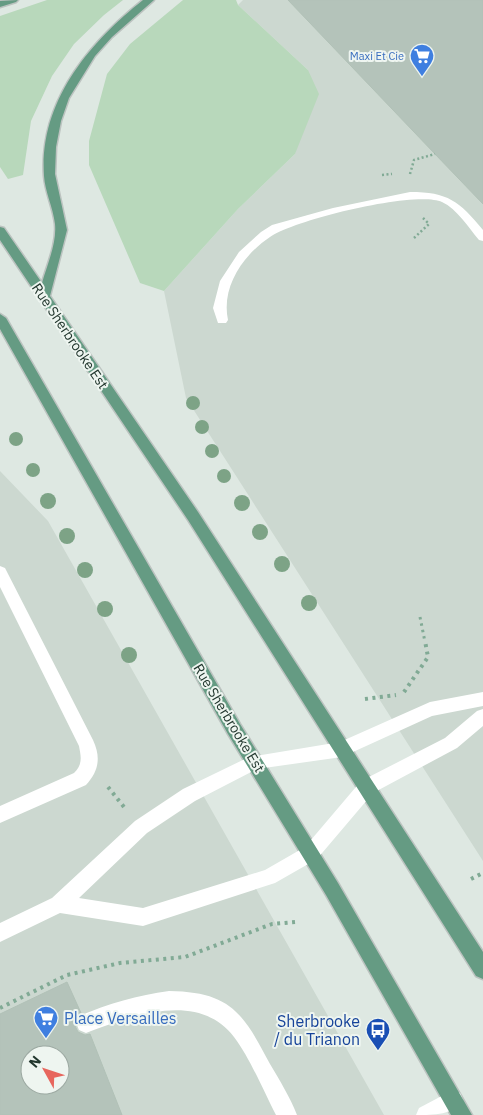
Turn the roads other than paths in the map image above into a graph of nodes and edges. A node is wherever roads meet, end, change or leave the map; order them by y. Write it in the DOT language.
graph roads {
  1 [pos="13,0"];
  2 [pos="149,0"];
  3 [pos="0,4"];
  4 [pos="0,231"];
  5 [pos="483,237"];
  6 [pos="44,296"];
  7 [pos="0,318"];
  8 [pos="222,320"];
  9 [pos="0,572"];
  10 [pos="483,699"];
  11 [pos="483,716"];
  12 [pos="342,749"];
  13 [pos="255,762"];
  14 [pos="367,787"];
  15 [pos="0,815"];
  16 [pos="310,853"];
  17 [pos="59,904"];
  18 [pos="0,933"];
  19 [pos="483,969"];
  20 [pos="86,1024"];
  21 [pos="457,1107"];
  22 [pos="287,1115"];
  23 [pos="426,1115"];
  1 -- 3 [label="main road"];
  2 -- 6 [label="main road"];
  4 -- 6 [label="main road, Rue Sherbrooke Est"];
  5 -- 8 [label="lane"];
  6 -- 12 [label="main road, Rue Sherbrooke Est"];
  7 -- 13 [label="main road, Rue Sherbrooke Est"];
  9 -- 15 [label="lane"];
  10 -- 12 [label="lane"];
  11 -- 14 [label="lane"];
  12 -- 13 [label="lane"];
  12 -- 14 [label="main road, Rue Sherbrooke Est"];
  13 -- 16 [label="main road, Rue Sherbrooke Est"];
  13 -- 17 [label="lane"];
  14 -- 16 [label="lane"];
  14 -- 19 [label="main road, Rue Sherbrooke Est"];
  16 -- 17 [label="lane"];
  16 -- 21 [label="main road, Rue Sherbrooke Est"];
  17 -- 18 [label="lane"];
  20 -- 22 [label="lane"];
  21 -- 23 [label="lane"];
}
